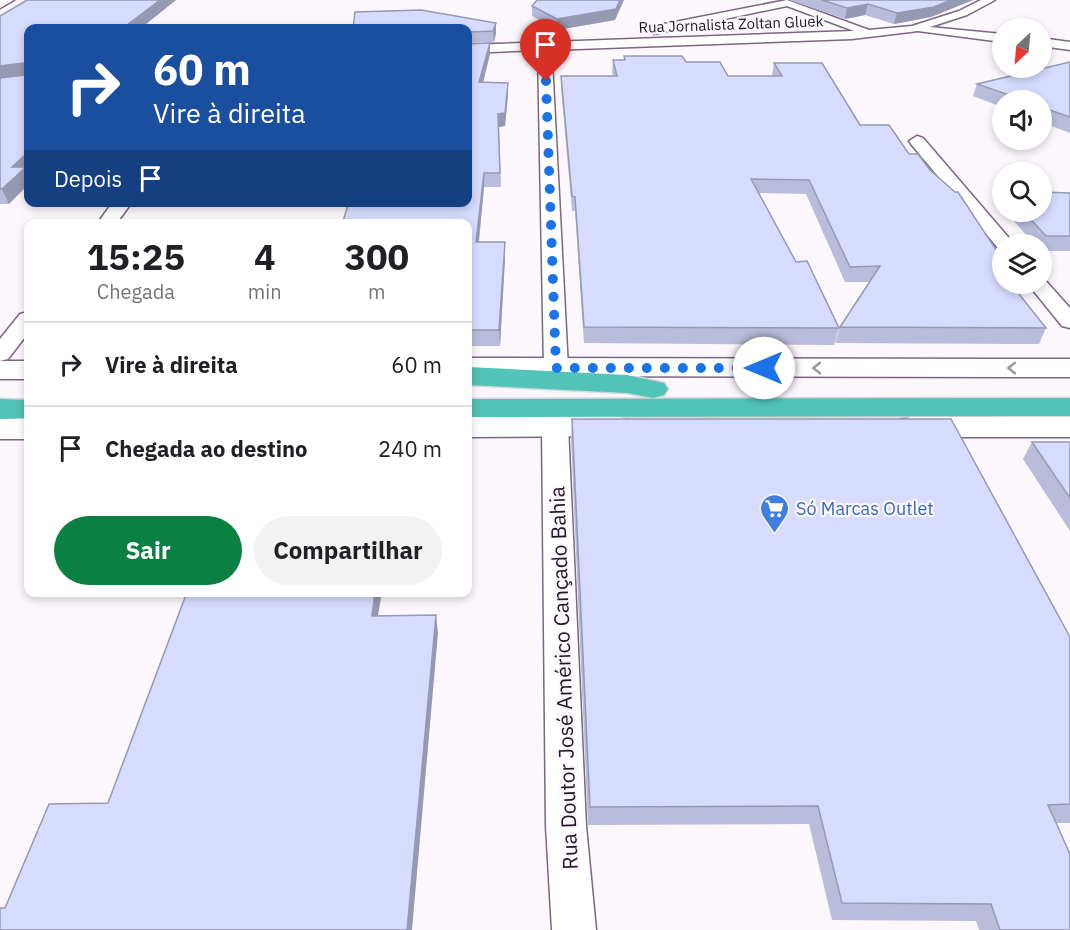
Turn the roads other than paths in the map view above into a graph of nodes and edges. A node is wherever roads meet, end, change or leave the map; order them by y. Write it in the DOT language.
graph roads {
  1 [pos="7,0"];
  2 [pos="990,0"];
  3 [pos="0,4"];
  4 [pos="23,5"];
  5 [pos="0,20"];
  6 [pos="913,29"];
  7 [pos="870,33"];
  8 [pos="992,37"];
  9 [pos="583,44"];
  10 [pos="1052,44"];
  11 [pos="543,46"];
  12 [pos="1070,46"];
  13 [pos="472,49"];
  14 [pos="917,141"];
  15 [pos="119,207"];
  16 [pos="110,219"];
  17 [pos="996,234"];
  18 [pos="1047,294"];
  19 [pos="1070,321"];
  20 [pos="24,324"];
  21 [pos="0,354"];
  22 [pos="472,368"];
  23 [pos="556,368"];
  24 [pos="1070,368"];
  25 [pos="0,370"];
  26 [pos="24,370"];
  27 [pos="472,376"];
  28 [pos="0,389"];
  29 [pos="24,389"];
  30 [pos="472,389"];
  31 [pos="653,389"];
  32 [pos="1070,389"];
  33 [pos="1070,407"];
  34 [pos="472,408"];
  35 [pos="0,409"];
  36 [pos="24,409"];
  37 [pos="472,416"];
  38 [pos="555,426"];
  39 [pos="472,427"];
  40 [pos="1070,427"];
  41 [pos="0,429"];
  42 [pos="24,429"];
  43 [pos="574,930"];
  1 -- 3 [label="main road"];
  2 -- 6 [label="street, Rua Jornalista Zoltan Gluek"];
  4 -- 5 [label="main road"];
  6 -- 7 [label="street, Rua Jornalista Zoltan Gluek"];
  6 -- 8 [label="street"];
  7 -- 9 [label="street, Rua Jornalista Zoltan Gluek"];
  7 -- 9 [label="street"];
  9 -- 11 [label="street, Rua Jornalista Zoltan Gluek"];
  10 -- 12 [label="street"];
  11 -- 13 [label="street, Rua Jornalista Zoltan Gluek"];
  11 -- 23 [label="street"];
  14 -- 17 [label="street"];
  15 -- 16 [label="street"];
  18 -- 19 [label="street"];
  20 -- 21 [label="street"];
  22 -- 23 [label="main road"];
  24 -- 23 [label="main road, one-way"];
  25 -- 26 [label="main road"];
  27 -- 31 [label="highway"];
  28 -- 29 [label="highway"];
  30 -- 31 [label="highway"];
  31 -- 32 [label="highway"];
  33 -- 34 [label="highway"];
  35 -- 36 [label="highway"];
  37 -- 38 [label="highway"];
  38 -- 39 [label="main road"];
  38 -- 40 [label="main road"];
  38 -- 43 [label="street, Rua Doutor José Américo Cançado Bahia"];
  41 -- 42 [label="main road"];
}
